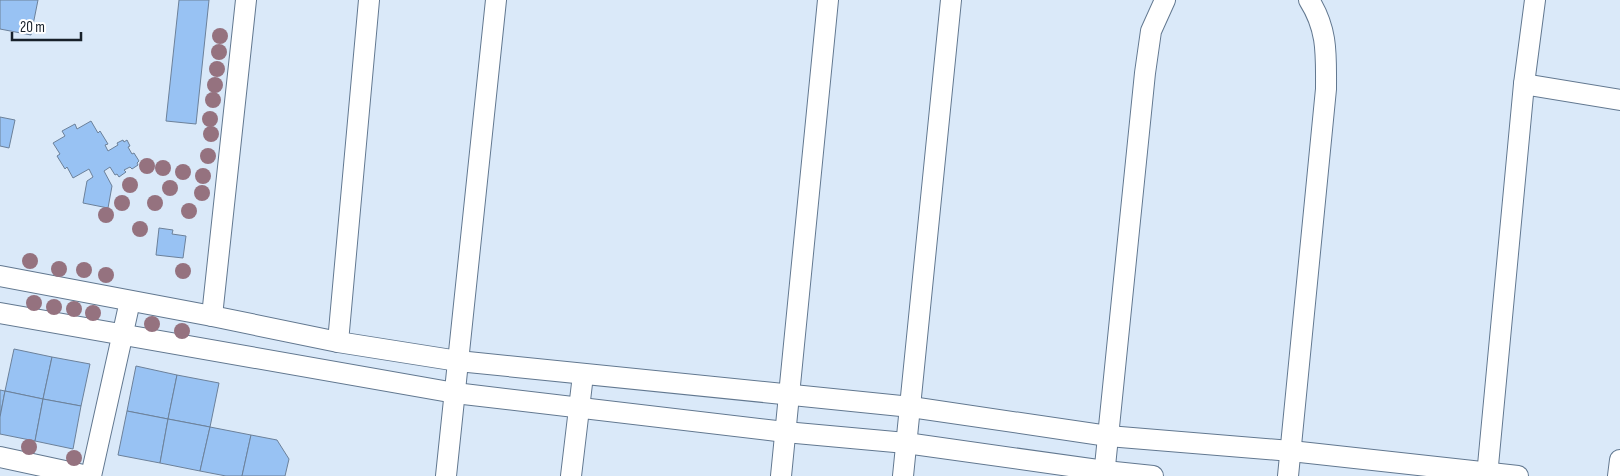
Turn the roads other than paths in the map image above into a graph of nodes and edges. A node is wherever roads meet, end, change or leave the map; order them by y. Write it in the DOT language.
graph roads {
  1 [pos="246,0"];
  2 [pos="369,0"];
  3 [pos="496,0"];
  4 [pos="828,0"];
  5 [pos="951,0"];
  6 [pos="1165,0"];
  7 [pos="1309,0"];
  8 [pos="1535,0"];
  9 [pos="1524,84"];
  10 [pos="1620,100"];
  11 [pos="0,276"];
  12 [pos="130,301"];
  13 [pos="0,313"];
  14 [pos="212,316"];
  15 [pos="123,335"];
  16 [pos="338,342"];
  17 [pos="458,361"];
  18 [pos="583,375"];
  19 [pos="455,393"];
  20 [pos="789,395"];
  21 [pos="579,408"];
  22 [pos="911,408"];
  23 [pos="786,432"];
  24 [pos="1108,436"];
  25 [pos="906,443"];
  26 [pos="1291,451"];
  27 [pos="0,457"];
  28 [pos="1620,460"];
  29 [pos="1105,474"];
  30 [pos="1488,474"];
  31 [pos="90,476"];
  32 [pos="446,476"];
  33 [pos="571,476"];
  34 [pos="781,476"];
  35 [pos="903,476"];
  36 [pos="1152,476"];
  37 [pos="1288,476"];
  38 [pos="1518,476"];
  39 [pos="1618,476"];
  1 -- 14 [label="street"];
  2 -- 16 [label="street"];
  3 -- 17 [label="street"];
  4 -- 20 [label="street"];
  5 -- 22 [label="street"];
  6 -- 24 [label="street"];
  7 -- 26 [label="street"];
  8 -- 9 [label="street"];
  9 -- 10 [label="street"];
  9 -- 30 [label="street"];
  11 -- 12 [label="street"];
  12 -- 14 [label="street"];
  12 -- 15 [label="street"];
  13 -- 15 [label="street"];
  14 -- 16 [label="street"];
  15 -- 19 [label="street"];
  15 -- 31 [label="street"];
  16 -- 17 [label="street"];
  17 -- 18 [label="street"];
  17 -- 19 [label="street"];
  18 -- 20 [label="street"];
  18 -- 21 [label="street"];
  19 -- 21 [label="street"];
  19 -- 32 [label="street"];
  20 -- 22 [label="street"];
  20 -- 23 [label="street"];
  21 -- 23 [label="street"];
  21 -- 33 [label="street"];
  22 -- 24 [label="street"];
  22 -- 25 [label="street"];
  23 -- 25 [label="street"];
  23 -- 34 [label="street"];
  24 -- 26 [label="street"];
  24 -- 29 [label="street"];
  25 -- 29 [label="street"];
  25 -- 35 [label="street"];
  26 -- 30 [label="street"];
  26 -- 37 [label="street"];
  27 -- 31 [label="street"];
  28 -- 39 [label="street"];
  29 -- 36 [label="street"];
  30 -- 38 [label="street"];
}
